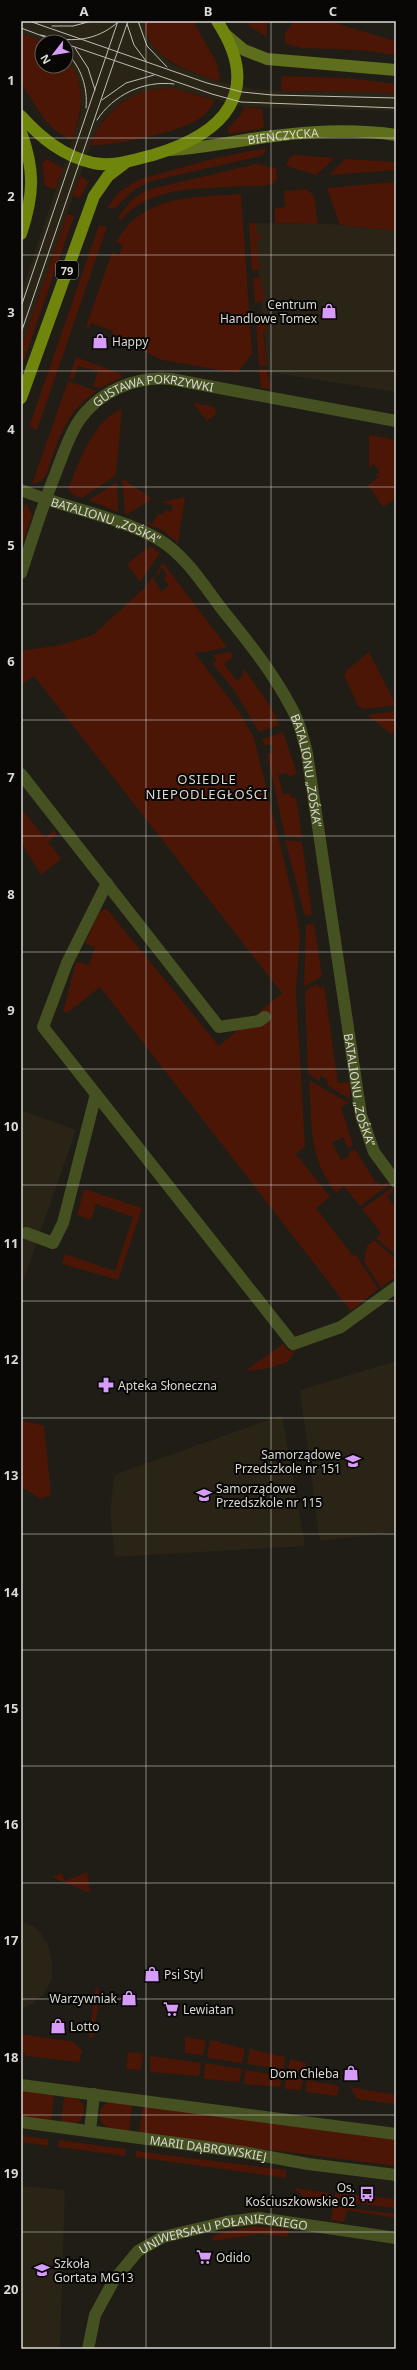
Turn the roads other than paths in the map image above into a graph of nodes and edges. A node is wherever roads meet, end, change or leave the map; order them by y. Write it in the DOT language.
graph roads {
  1 [pos="217,21"];
  2 [pos="225,34"];
  3 [pos="396,70"];
  4 [pos="21,116"];
  5 [pos="21,132"];
  6 [pos="396,135"];
  7 [pos="171,150"];
  8 [pos="128,162"];
  9 [pos="21,234"];
  10 [pos="21,398"];
  11 [pos="396,421"];
  12 [pos="21,490"];
  13 [pos="45,500"];
  14 [pos="21,573"];
  15 [pos="21,774"];
  16 [pos="107,883"];
  17 [pos="265,1017"];
  18 [pos="96,1094"];
  19 [pos="396,1182"];
  20 [pos="26,1233"];
  21 [pos="396,1287"];
  22 [pos="21,2085"];
  23 [pos="94,2094"];
  24 [pos="21,2122"];
  25 [pos="90,2131"];
  26 [pos="396,2134"];
  27 [pos="396,2175"];
  28 [pos="396,2238"];
  29 [pos="88,2349"];
  1 -- 2 [label="main road, 79"];
  2 -- 3 [label="main road"];
  2 -- 7 [label="main road, 79"];
  4 -- 8 [label="main road"];
  5 -- 9 [label="main road"];
  6 -- 7 [label="main road, BIEŃCZYCKA"];
  7 -- 8 [label="main road, 79"];
  8 -- 10 [label="main road, 79"];
  11 -- 13 [label="street, GUSTAWA POKRZYWKI"];
  12 -- 13 [label="street, BATALIONU „ZOŚKA”"];
  13 -- 14 [label="street, GUSTAWA POKRZYWKI"];
  13 -- 19 [label="street, BATALIONU „ZOŚKA”"];
  15 -- 16 [label="street"];
  16 -- 17 [label="street"];
  16 -- 18 [label="street"];
  18 -- 20 [label="street"];
  18 -- 21 [label="street"];
  22 -- 23 [label="street"];
  23 -- 25 [label="street"];
  23 -- 26 [label="street"];
  24 -- 25 [label="street, MARII DĄBROWSKIEJ"];
  25 -- 27 [label="street, MARII DĄBROWSKIEJ"];
  28 -- 29 [label="street, UNIWERSAŁU POŁANIECKIEGO"];
}
